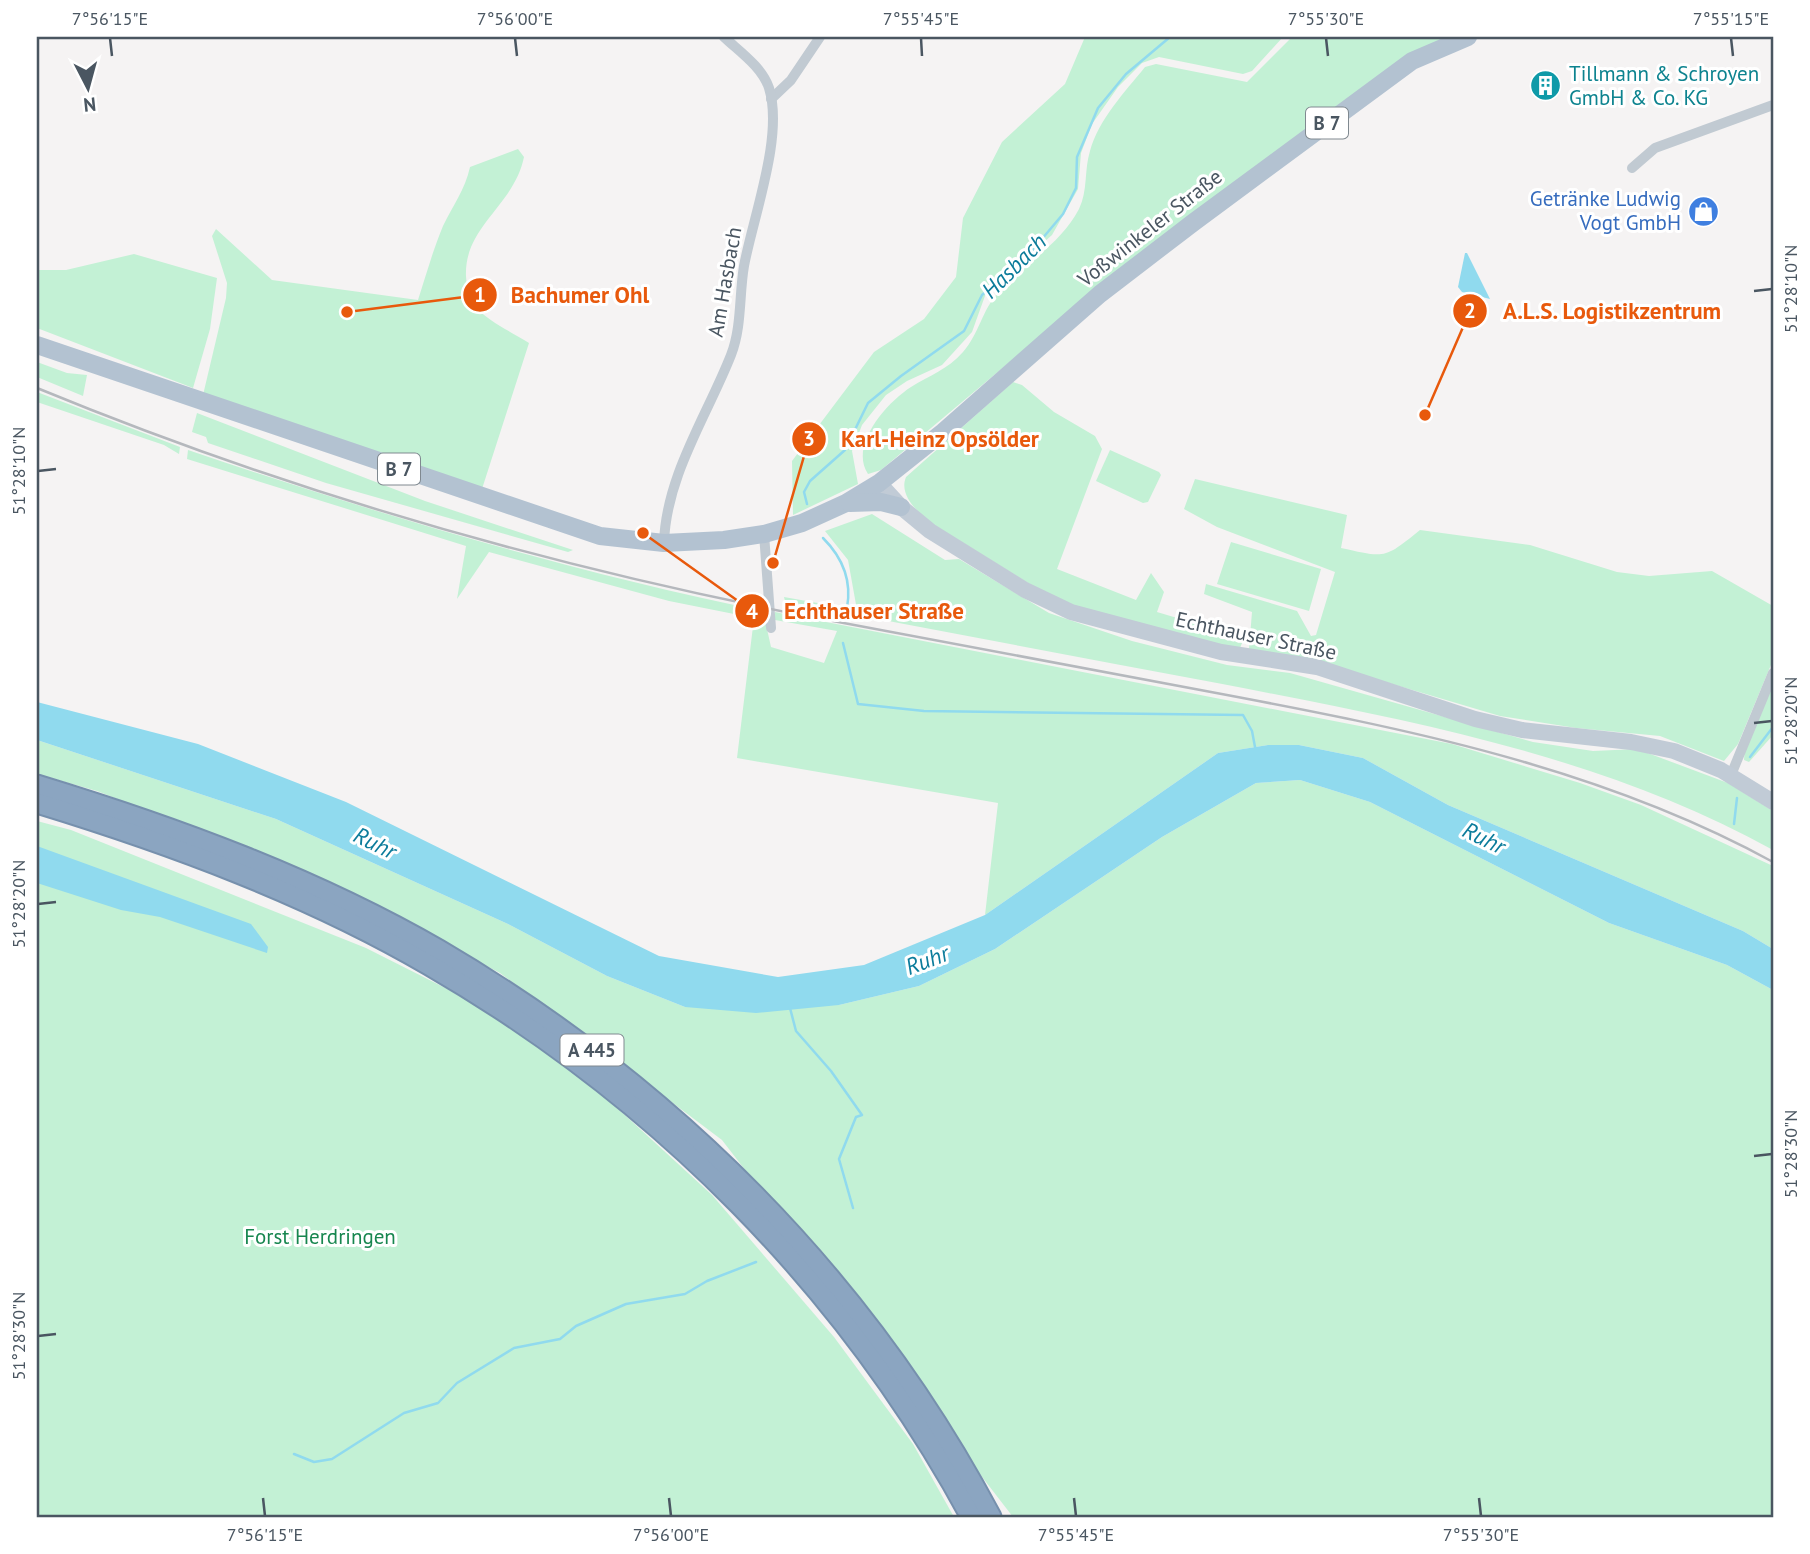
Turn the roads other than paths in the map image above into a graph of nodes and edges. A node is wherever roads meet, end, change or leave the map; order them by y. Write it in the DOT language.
graph roads {
  1 [pos="724,37"];
  2 [pos="820,37"];
  3 [pos="1468,37"];
  4 [pos="771,99"];
  5 [pos="1773,105"];
  6 [pos="1632,168"];
  7 [pos="37,345"];
  8 [pos="879,483"];
  9 [pos="846,503"];
  10 [pos="901,508"];
  11 [pos="764,534"];
  12 [pos="664,543"];
  13 [pos="771,628"];
  14 [pos="1773,673"];
  15 [pos="1731,775"];
  16 [pos="37,785"];
  17 [pos="1773,802"];
  18 [pos="37,803"];
  19 [pos="971,1517"];
  20 [pos="991,1517"];
  1 -- 4 [label="street, Am Hasbach"];
  2 -- 4 [label="street"];
  3 -- 8 [label="main road, Voßwinkeler Straße / B 7"];
  4 -- 12 [label="street, Am Hasbach"];
  5 -- 6 [label="street"];
  7 -- 12 [label="main road, B 7"];
  8 -- 9 [label="main road, B 7"];
  8 -- 10 [label="main road, Echthauser Straße"];
  9 -- 10 [label="main road"];
  9 -- 11 [label="main road, B 7"];
  10 -- 15 [label="main road, Echthauser Straße"];
  11 -- 12 [label="main road, B 7"];
  11 -- 13 [label="street"];
  14 -- 15 [label="street"];
  15 -- 17 [label="main road, Echthauser Straße"];
  16 -- 20 [label="highway, A 445"];
  18 -- 19 [label="highway, A 445"];
}
